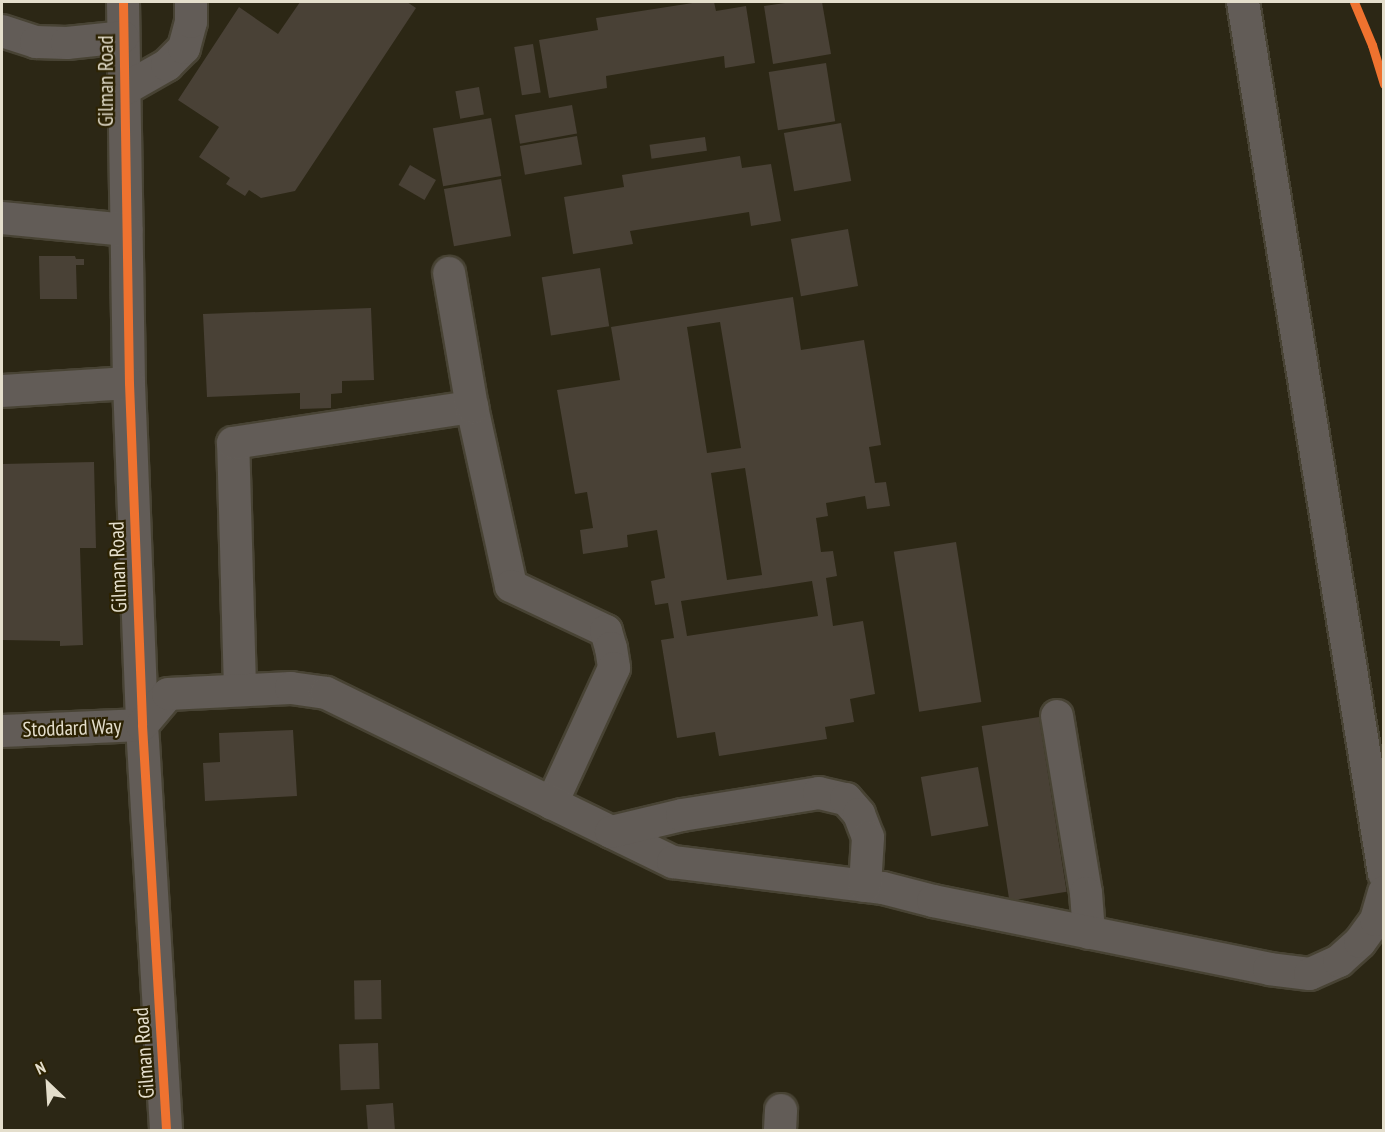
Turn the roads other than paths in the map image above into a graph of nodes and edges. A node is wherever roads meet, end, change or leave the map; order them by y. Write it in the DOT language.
graph roads {
  1 [pos="123,2"];
  2 [pos="191,2"];
  3 [pos="1243,2"];
  4 [pos="2,31"];
  5 [pos="123,37"];
  6 [pos="123,90"];
  7 [pos="2,218"];
  8 [pos="126,230"];
  9 [pos="449,273"];
  10 [pos="129,382"];
  11 [pos="2,391"];
  12 [pos="472,407"];
  13 [pos="240,688"];
  14 [pos="1057,716"];
  15 [pos="142,725"];
  16 [pos="2,731"];
  17 [pos="552,803"];
  18 [pos="611,832"];
  19 [pos="1383,874"];
  20 [pos="865,886"];
  21 [pos="1383,892"];
  22 [pos="1089,933"];
  23 [pos="166,1131"];
  1 -- 5 [label="street, Gilman Road"];
  2 -- 6 [label="street"];
  3 -- 19 [label="street"];
  4 -- 5 [label="street"];
  5 -- 6 [label="street, Gilman Road"];
  6 -- 8 [label="street, Gilman Road"];
  7 -- 8 [label="street"];
  8 -- 10 [label="street, Gilman Road"];
  9 -- 12 [label="street"];
  10 -- 11 [label="street"];
  10 -- 15 [label="street, Gilman Road"];
  12 -- 13 [label="street"];
  12 -- 17 [label="street"];
  13 -- 15 [label="street"];
  13 -- 17 [label="street"];
  14 -- 22 [label="street"];
  15 -- 16 [label="street, Stoddard Way"];
  15 -- 23 [label="street, Gilman Road"];
  17 -- 18 [label="street"];
  18 -- 20 [label="street"];
  18 -- 20 [label="street"];
  20 -- 22 [label="street"];
  21 -- 22 [label="street"];
}
